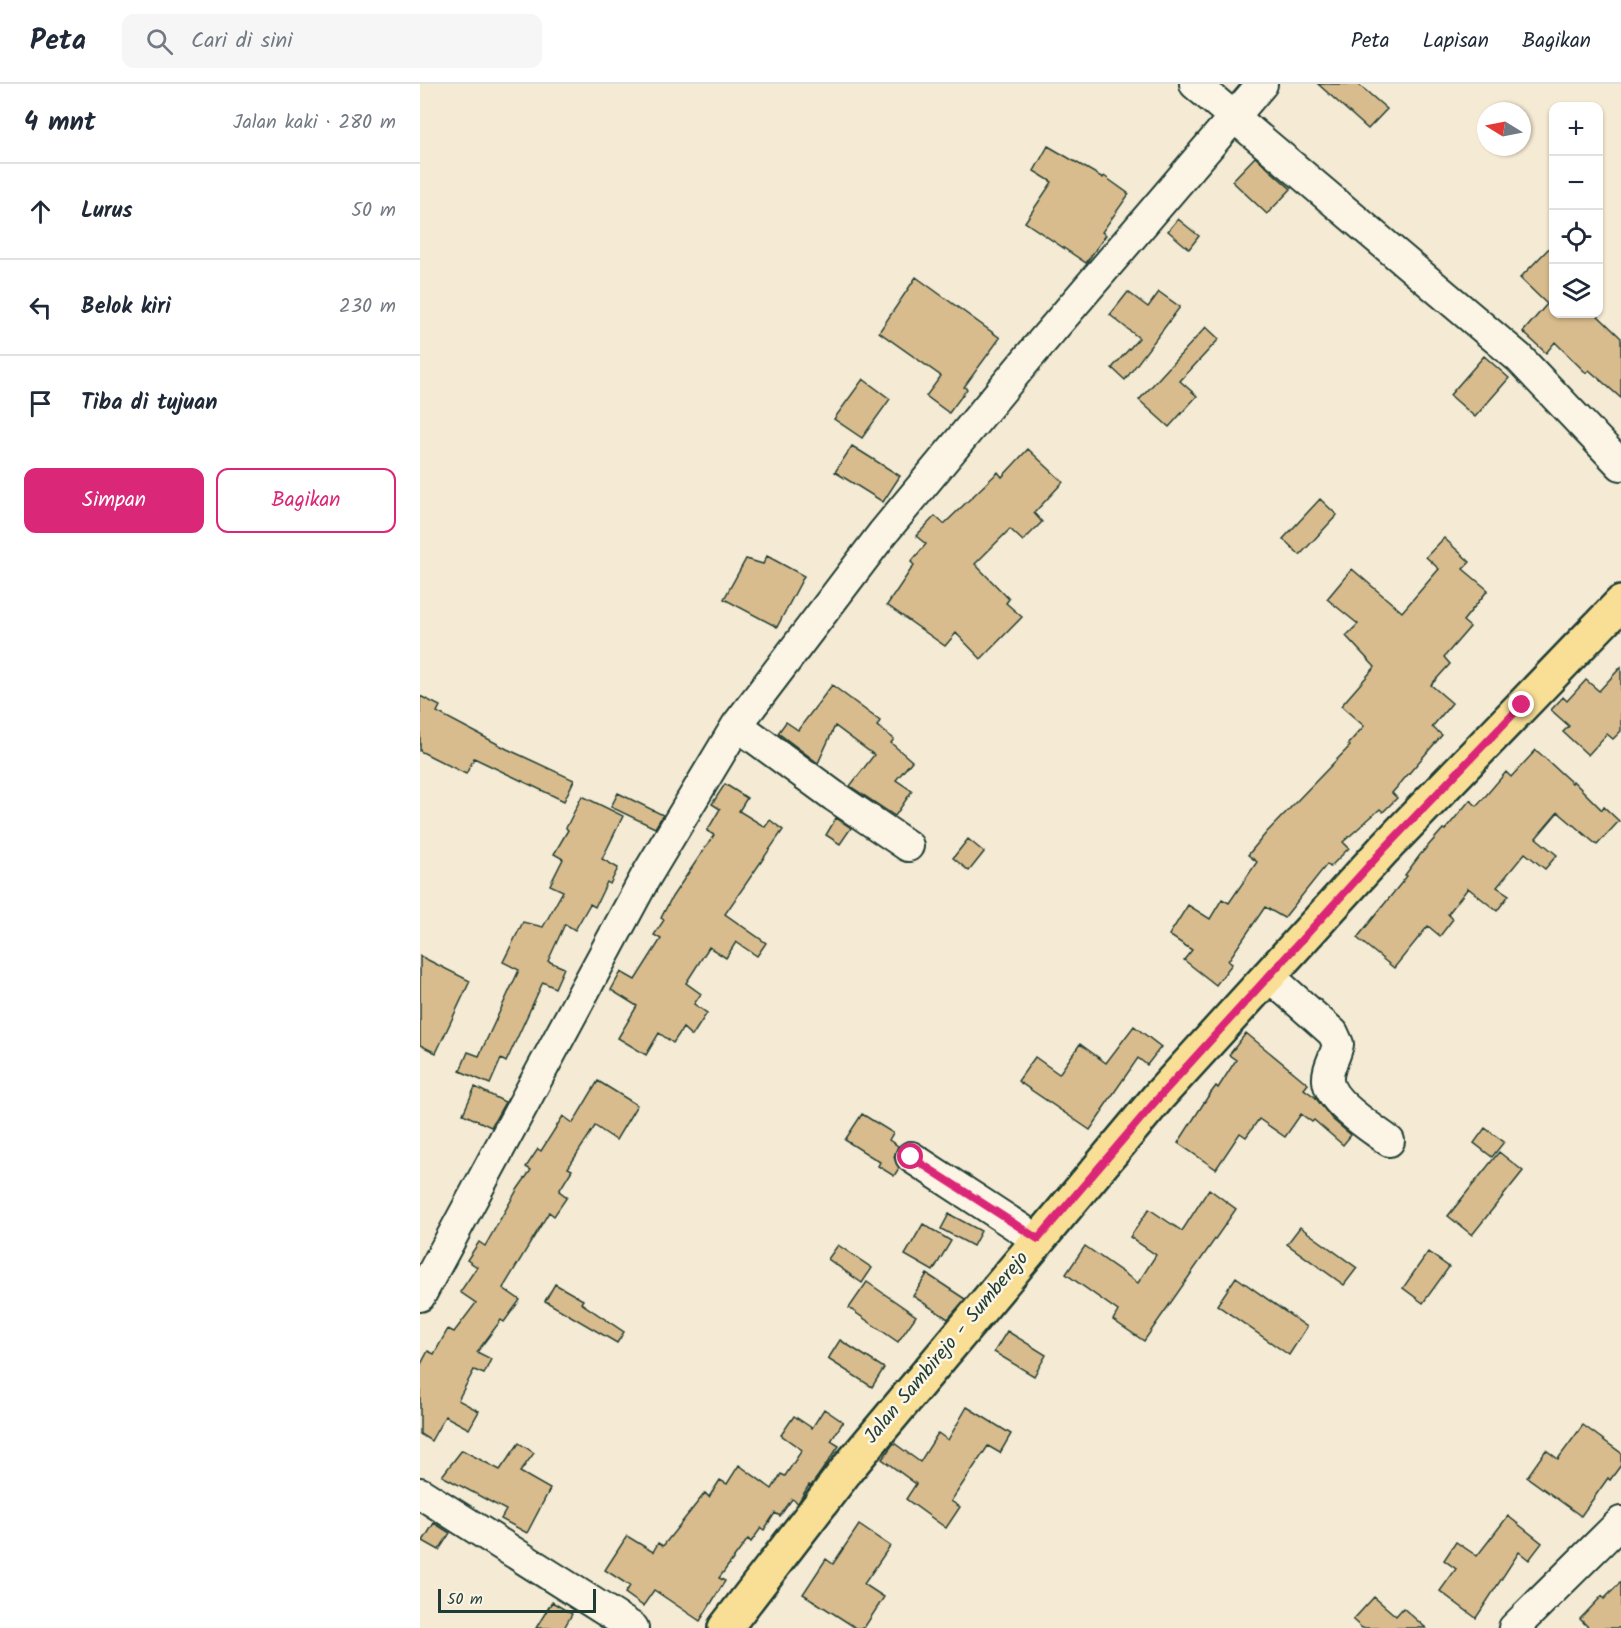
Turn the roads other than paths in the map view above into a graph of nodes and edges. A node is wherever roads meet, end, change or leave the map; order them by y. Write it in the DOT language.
graph roads {
  1 [pos="1195,84"];
  2 [pos="1262,84"];
  3 [pos="1234,115"];
  4 [pos="1621,465"];
  5 [pos="1621,603"];
  6 [pos="737,725"];
  7 [pos="908,846"];
  8 [pos="1269,976"];
  9 [pos="1389,1141"];
  10 [pos="911,1157"];
  11 [pos="1038,1239"];
  12 [pos="420,1296"];
  13 [pos="420,1493"];
  14 [pos="1621,1522"];
  15 [pos="633,1628"];
  16 [pos="725,1628"];
  17 [pos="1514,1628"];
  1 -- 3 [label="street"];
  2 -- 3 [label="street"];
  3 -- 4 [label="street"];
  3 -- 6 [label="street"];
  5 -- 8 [label="main road, Jalan Sambirejo - Sumberejo"];
  6 -- 7 [label="street"];
  6 -- 12 [label="street"];
  8 -- 9 [label="street"];
  8 -- 11 [label="main road, Jalan Sambirejo - Sumberejo"];
  10 -- 11 [label="street"];
  11 -- 16 [label="main road, Jalan Sambirejo - Sumberejo"];
  13 -- 15 [label="street"];
  14 -- 17 [label="street"];
}
